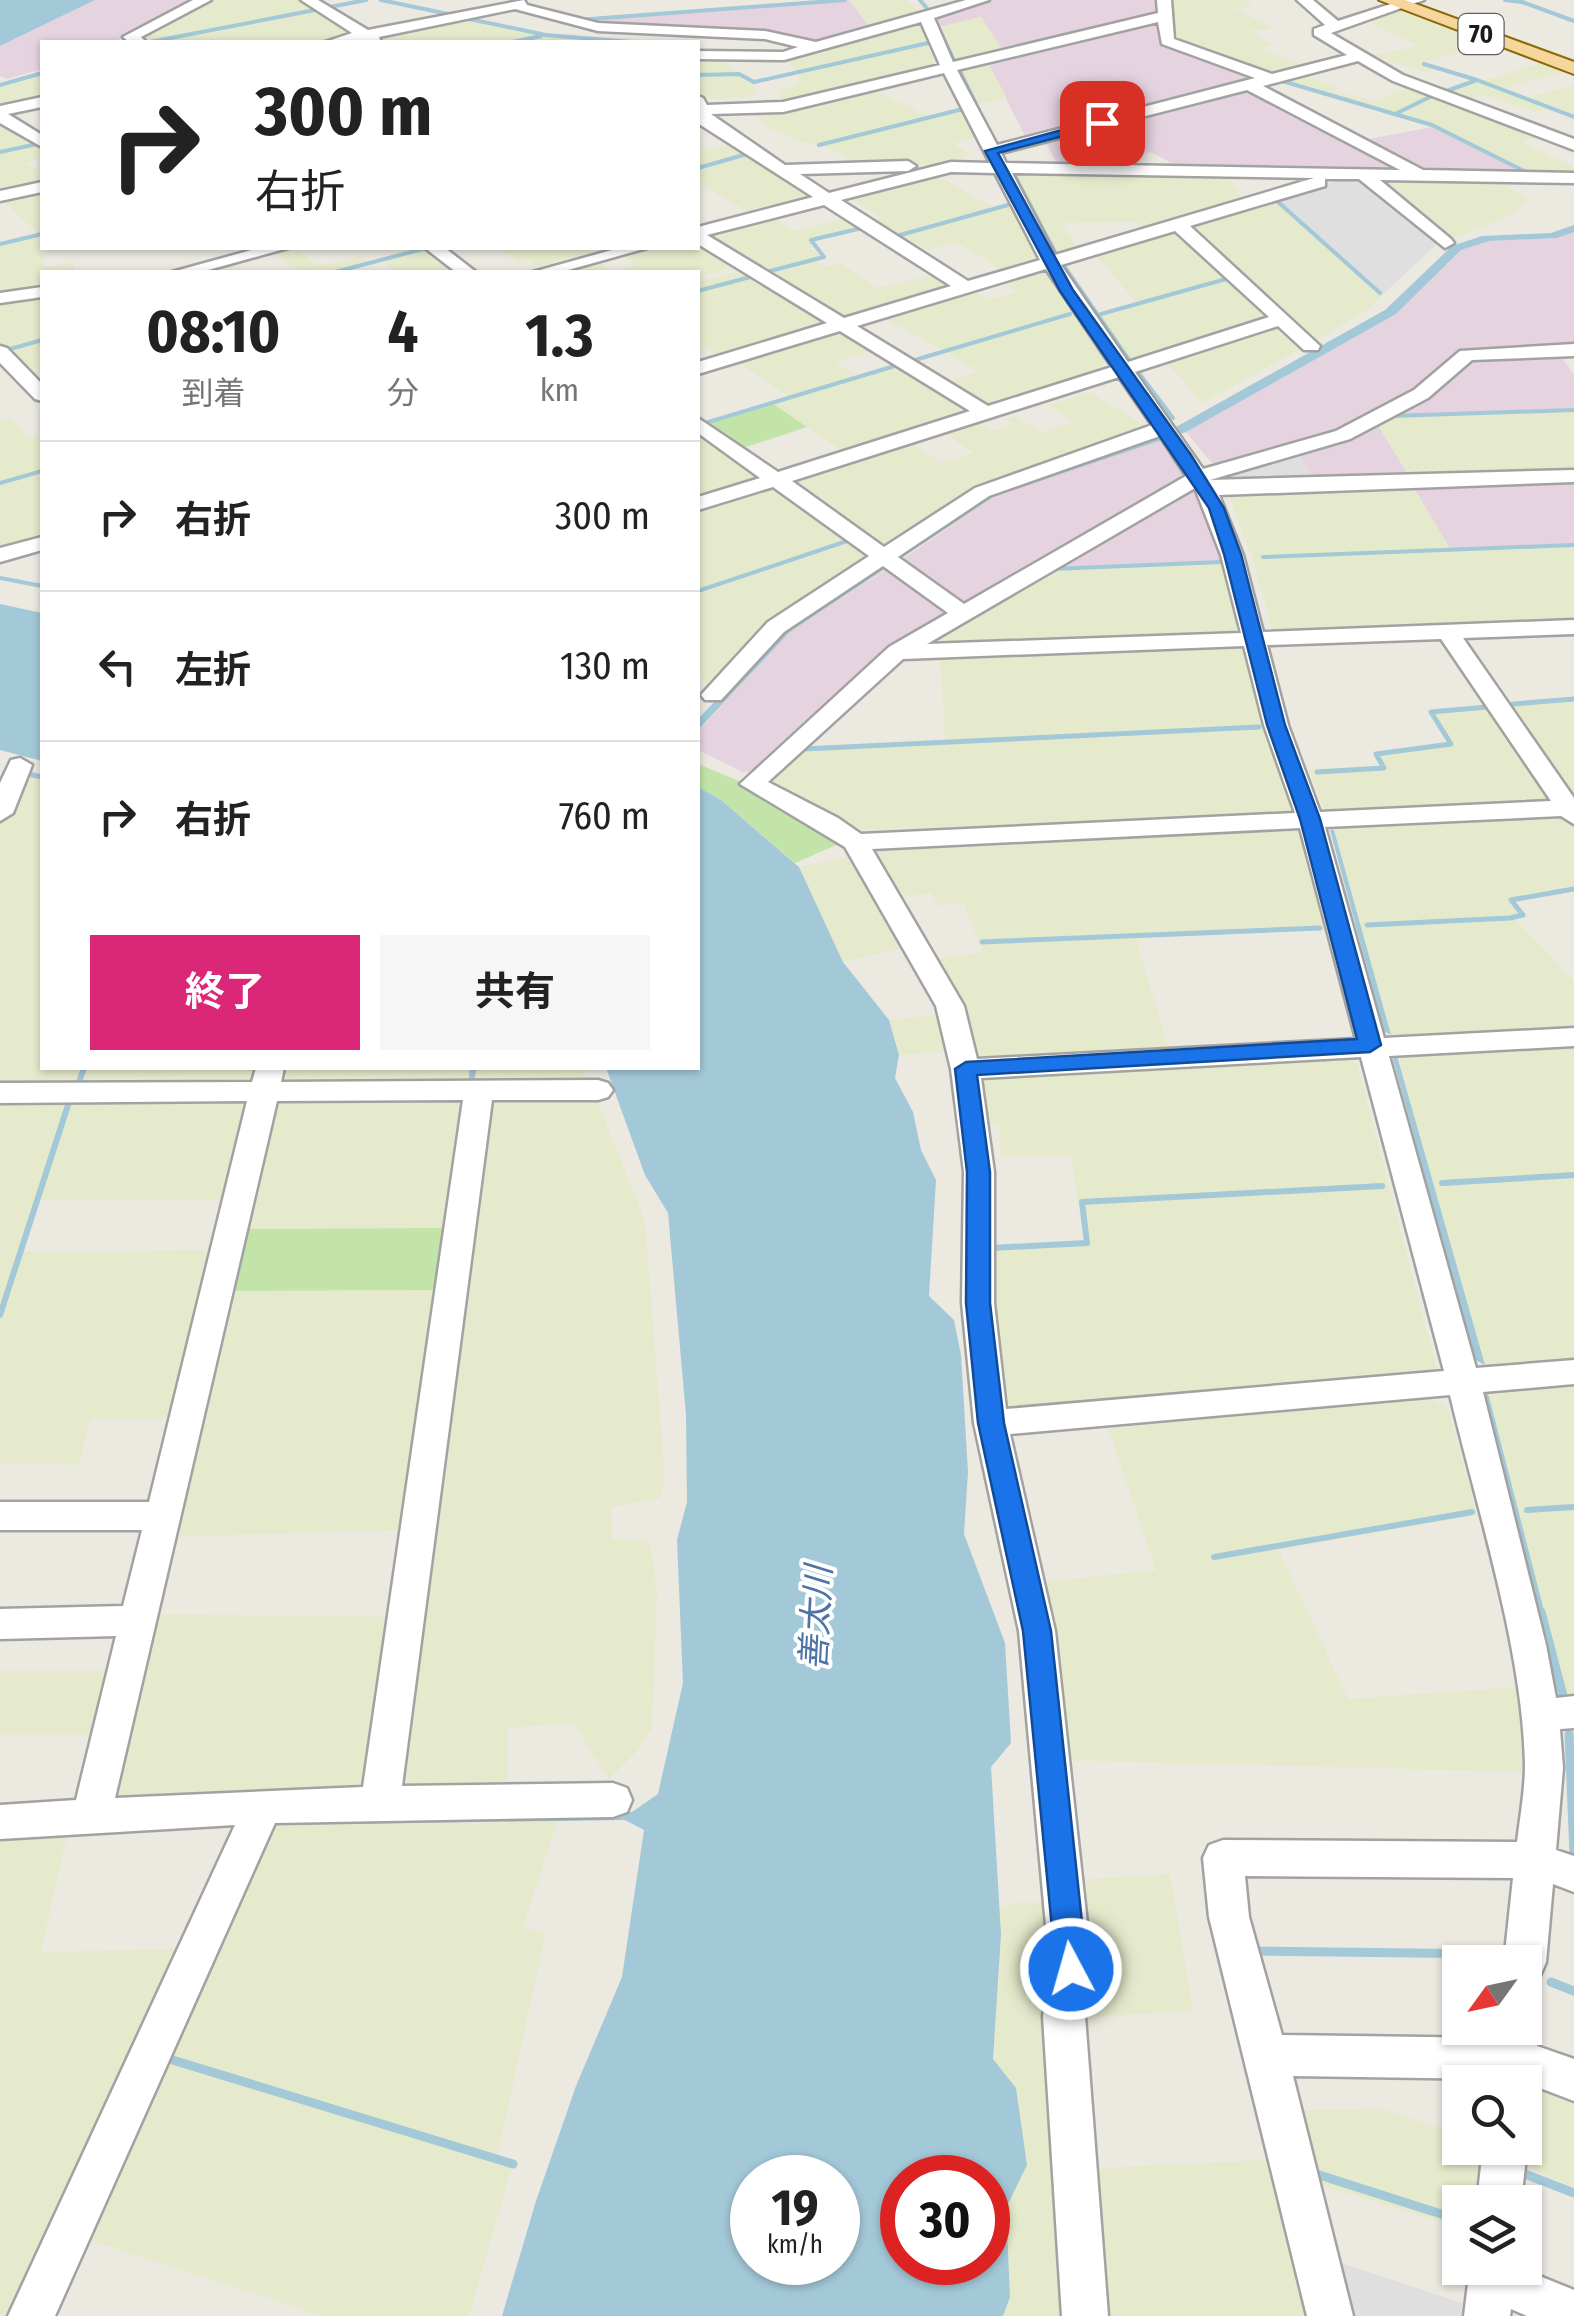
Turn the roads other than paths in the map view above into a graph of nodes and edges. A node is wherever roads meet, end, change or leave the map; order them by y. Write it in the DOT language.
graph roads {
  1 [pos="204,0"];
  2 [pos="308,0"];
  3 [pos="914,0"];
  4 [pos="982,0"];
  5 [pos="1304,0"];
  6 [pos="518,2"];
  7 [pos="1402,2"];
  8 [pos="1164,8"];
  9 [pos="927,16"];
  10 [pos="1334,26"];
  11 [pos="372,39"];
  12 [pos="136,40"];
  13 [pos="816,47"];
  14 [pos="700,55"];
  15 [pos="1360,56"];
  16 [pos="948,68"];
  17 [pos="1574,68"];
  18 [pos="1271,79"];
  19 [pos="1250,85"];
  20 [pos="40,103"];
  21 [pos="0,114"];
  22 [pos="700,114"];
  23 [pos="40,141"];
  24 [pos="1574,145"];
  25 [pos="995,159"];
  26 [pos="950,167"];
  27 [pos="782,170"];
  28 [pos="1354,174"];
  29 [pos="1422,175"];
  30 [pos="1574,178"];
  31 [pos="40,187"];
  32 [pos="0,196"];
  33 [pos="827,198"];
  34 [pos="1178,224"];
  35 [pos="700,233"];
  36 [pos="700,235"];
  37 [pos="1445,244"];
  38 [pos="273,250"];
  39 [pos="437,250"];
  40 [pos="630,250"];
  41 [pos="1050,262"];
  42 [pos="199,270"];
  43 [pos="464,270"];
  44 [pos="550,270"];
  45 [pos="964,288"];
  46 [pos="40,292"];
  47 [pos="0,298"];
  48 [pos="1282,319"];
  49 [pos="842,324"];
  50 [pos="1311,346"];
  51 [pos="1574,350"];
  52 [pos="0,352"];
  53 [pos="700,367"];
  54 [pos="1120,368"];
  55 [pos="40,393"];
  56 [pos="985,412"];
  57 [pos="700,425"];
  58 [pos="1168,433"];
  59 [pos="1574,476"];
  60 [pos="775,479"];
  61 [pos="1202,483"];
  62 [pos="700,503"];
  63 [pos="40,544"];
  64 [pos="0,555"];
  65 [pos="889,560"];
  66 [pos="963,613"];
  67 [pos="1574,627"];
  68 [pos="1448,633"];
  69 [pos="1256,639"];
  70 [pos="897,652"];
  71 [pos="703,696"];
  72 [pos="20,766"];
  73 [pos="1571,812"];
  74 [pos="0,813"];
  75 [pos="1310,819"];
  76 [pos="855,842"];
  77 [pos="1574,1037"];
  78 [pos="1370,1045"];
  79 [pos="966,1069"];
  80 [pos="266,1080"];
  81 [pos="598,1090"];
  82 [pos="479,1091"];
  83 [pos="0,1093"];
  84 [pos="1574,1372"];
  85 [pos="1463,1380"];
  86 [pos="991,1423"];
  87 [pos="0,1516"];
  88 [pos="162,1516"];
  89 [pos="138,1621"];
  90 [pos="0,1624"];
  91 [pos="1557,1714"];
  92 [pos="613,1800"];
  93 [pos="380,1804"];
  94 [pos="261,1806"];
  95 [pos="90,1818"];
  96 [pos="0,1822"];
  97 [pos="1535,1860"];
  98 [pos="1574,1874"];
  99 [pos="1526,1945"];
  100 [pos="1267,2055"];
  101 [pos="1515,2056"];
  102 [pos="1574,2080"];
  103 [pos="1490,2287"];
  104 [pos="1574,2313"];
  105 [pos="31,2316"];
  106 [pos="1084,2316"];
  107 [pos="1330,2316"];
  1 -- 12 [label="street"];
  2 -- 11 [label="street"];
  3 -- 9 [label="street"];
  4 -- 9 [label="street"];
  5 -- 10 [label="street"];
  6 -- 11 [label="street"];
  6 -- 13 [label="street"];
  7 -- 10 [label="street"];
  7 -- 17 [label="main road, 70"];
  8 -- 16 [label="street"];
  8 -- 18 [label="street"];
  9 -- 13 [label="street"];
  9 -- 16 [label="street"];
  10 -- 15 [label="street"];
  13 -- 14 [label="street"];
  15 -- 18 [label="street"];
  15 -- 24 [label="street"];
  16 -- 22 [label="street"];
  16 -- 25 [label="street"];
  18 -- 19 [label="street"];
  19 -- 25 [label="street"];
  19 -- 29 [label="street"];
  20 -- 21 [label="street"];
  21 -- 23 [label="street"];
  22 -- 27 [label="street"];
  25 -- 26 [label="street"];
  25 -- 28 [label="street"];
  25 -- 41 [label="street"];
  26 -- 27 [label="street"];
  26 -- 33 [label="street"];
  27 -- 33 [label="street"];
  28 -- 29 [label="street"];
  28 -- 34 [label="street"];
  28 -- 37 [label="street"];
  29 -- 30 [label="street"];
  31 -- 32 [label="street"];
  33 -- 35 [label="street"];
  33 -- 45 [label="street"];
  34 -- 41 [label="street"];
  34 -- 48 [label="street"];
  36 -- 49 [label="street"];
  38 -- 42 [label="street"];
  39 -- 43 [label="street"];
  40 -- 44 [label="street"];
  41 -- 45 [label="street"];
  41 -- 54 [label="street"];
  45 -- 49 [label="street"];
  46 -- 47 [label="street"];
  48 -- 50 [label="street"];
  48 -- 54 [label="street"];
  49 -- 53 [label="street"];
  49 -- 56 [label="street"];
  51 -- 61 [label="street"];
  52 -- 55 [label="street"];
  54 -- 56 [label="street"];
  54 -- 58 [label="street"];
  56 -- 60 [label="street"];
  57 -- 60 [label="street"];
  58 -- 61 [label="street"];
  58 -- 65 [label="street"];
  59 -- 61 [label="street"];
  60 -- 62 [label="street"];
  60 -- 65 [label="street"];
  61 -- 66 [label="street"];
  61 -- 69 [label="street"];
  63 -- 64 [label="street"];
  65 -- 66 [label="street"];
  65 -- 71 [label="street"];
  66 -- 70 [label="street"];
  67 -- 68 [label="street"];
  68 -- 69 [label="street"];
  68 -- 73 [label="street"];
  69 -- 70 [label="street"];
  69 -- 75 [label="street"];
  70 -- 76 [label="street"];
  72 -- 74 [label="street"];
  73 -- 75 [label="street"];
  75 -- 76 [label="street"];
  75 -- 78 [label="street"];
  76 -- 79 [label="street"];
  77 -- 78 [label="street"];
  78 -- 79 [label="street"];
  78 -- 85 [label="street"];
  79 -- 86 [label="street"];
  80 -- 82 [label="street"];
  80 -- 83 [label="street"];
  80 -- 88 [label="street"];
  81 -- 82 [label="street"];
  82 -- 93 [label="street"];
  84 -- 85 [label="street"];
  85 -- 86 [label="street"];
  85 -- 91 [label="street"];
  86 -- 106 [label="street"];
  87 -- 88 [label="street"];
  88 -- 89 [label="street"];
  89 -- 90 [label="street"];
  89 -- 95 [label="street"];
  91 -- 97 [label="street"];
  92 -- 93 [label="street"];
  93 -- 94 [label="street"];
  94 -- 95 [label="street"];
  94 -- 105 [label="street"];
  95 -- 96 [label="street"];
  97 -- 98 [label="street"];
  97 -- 99 [label="street"];
  97 -- 100 [label="street"];
  100 -- 101 [label="street"];
  100 -- 107 [label="street"];
  101 -- 102 [label="street"];
  103 -- 104 [label="street"];
}
